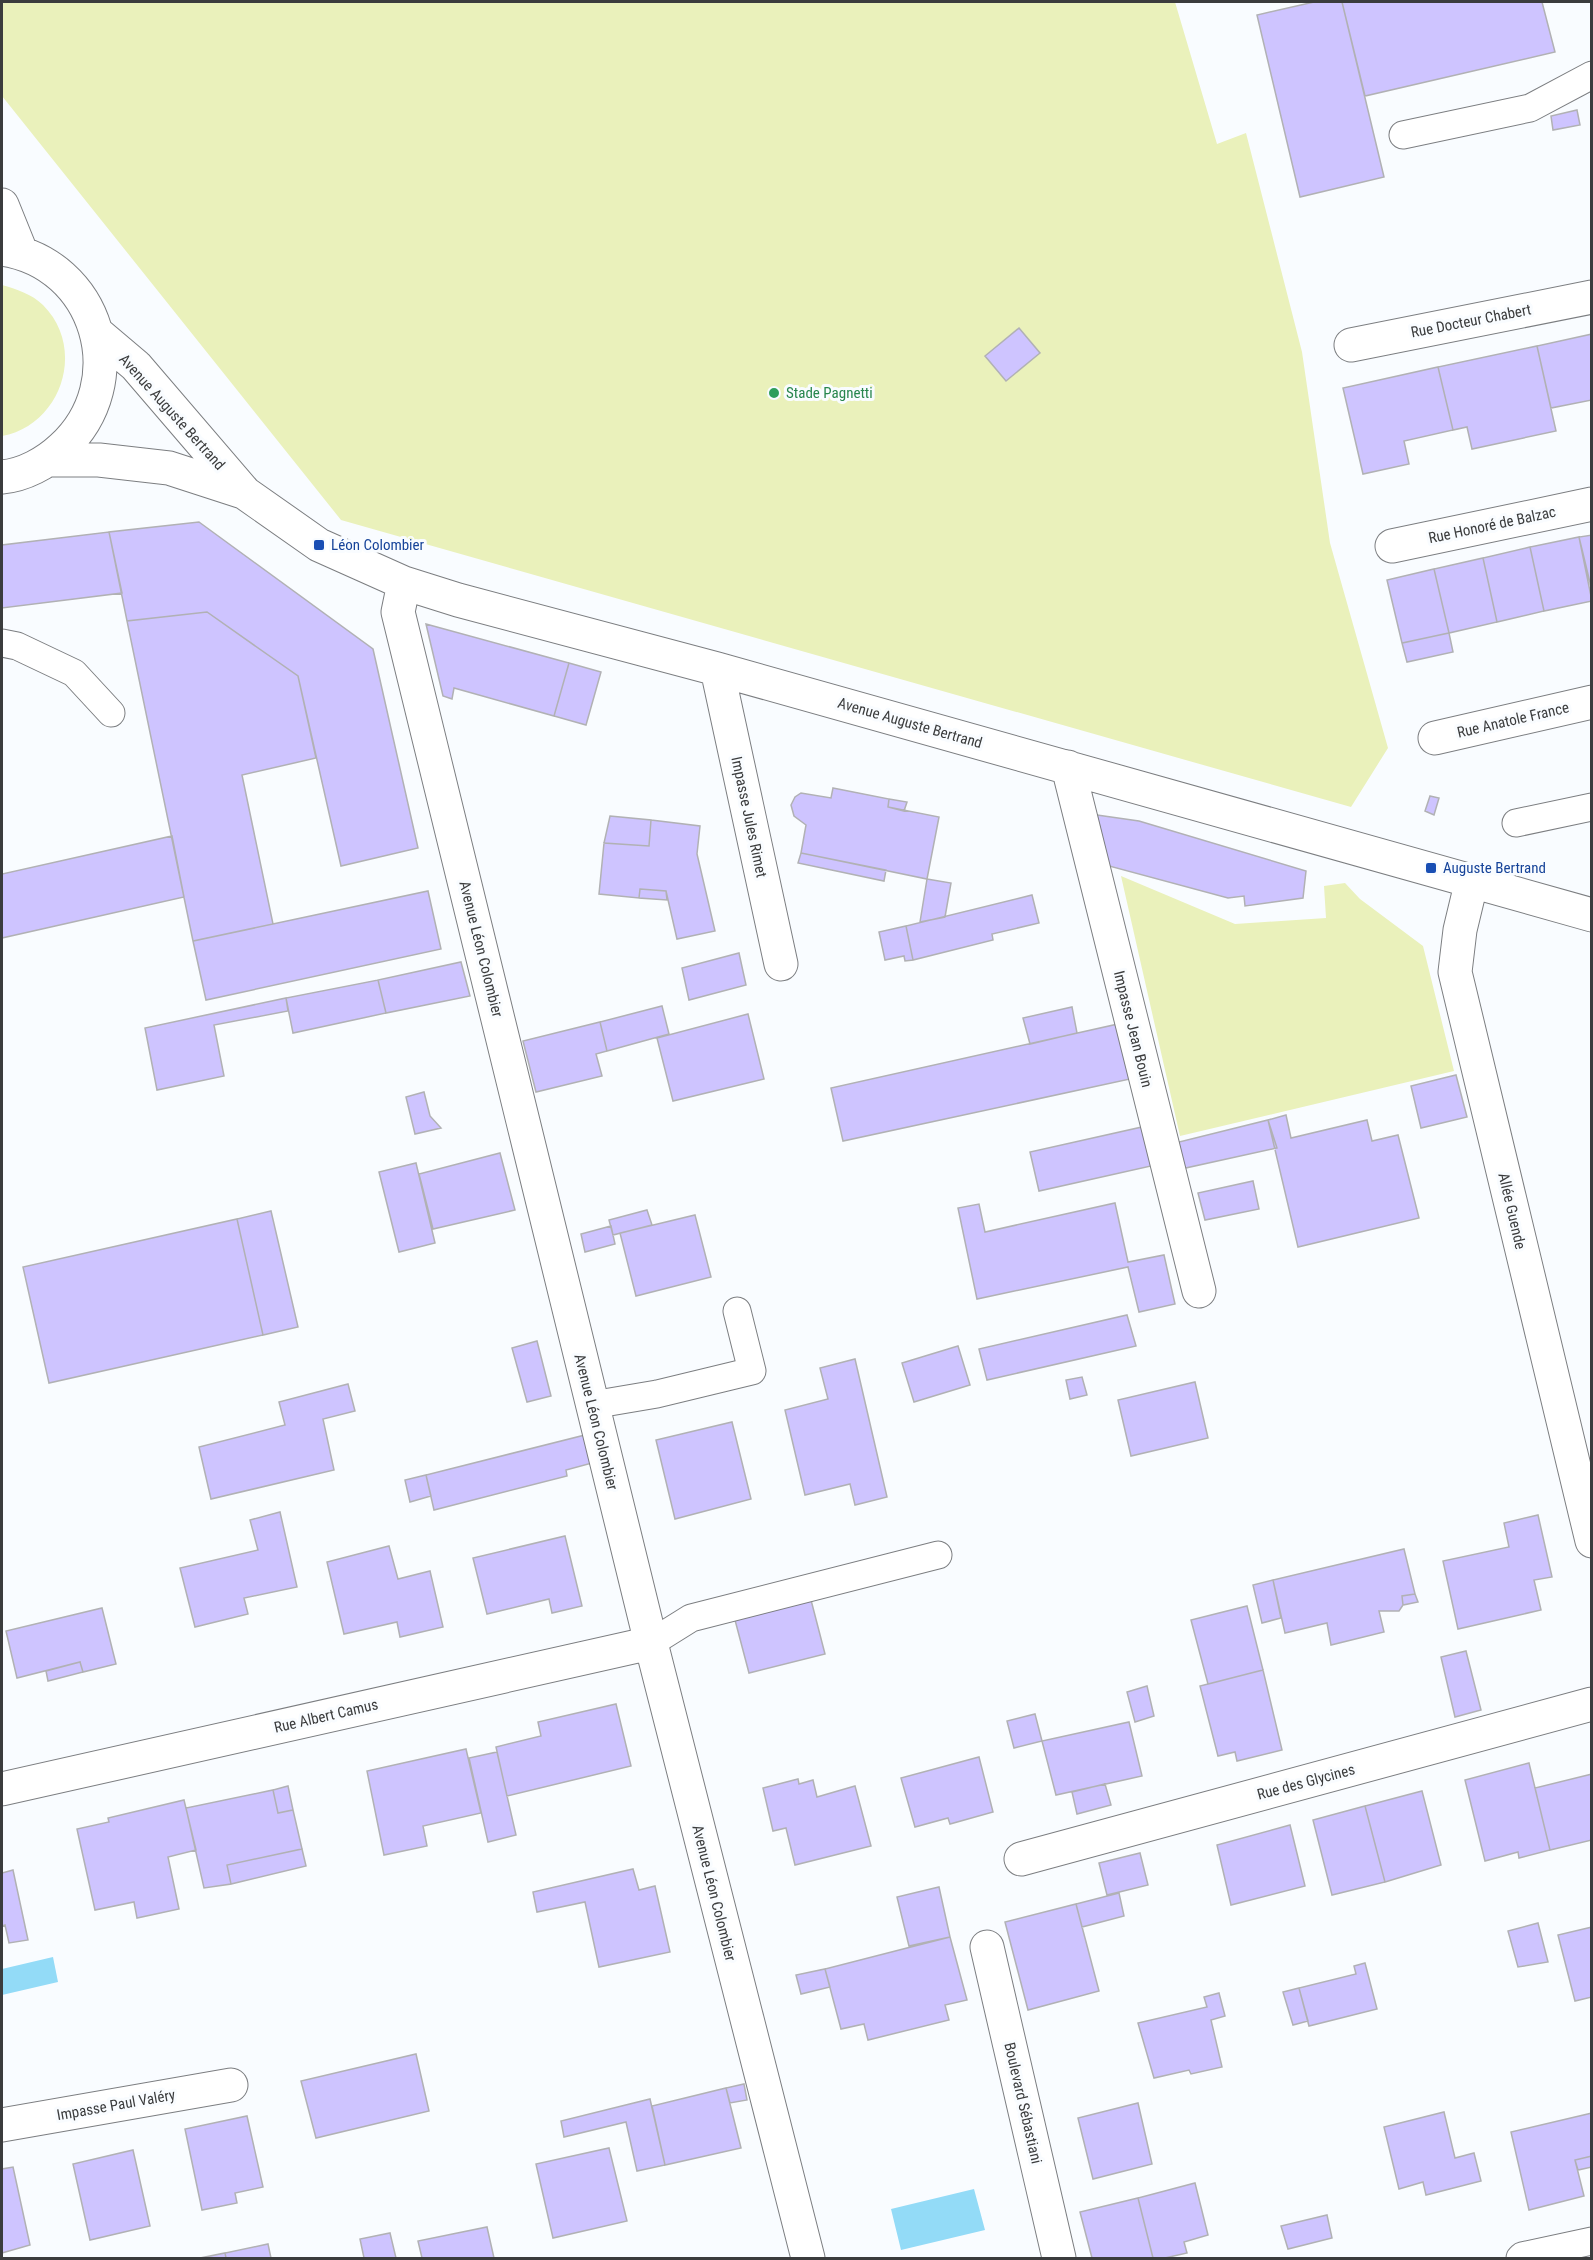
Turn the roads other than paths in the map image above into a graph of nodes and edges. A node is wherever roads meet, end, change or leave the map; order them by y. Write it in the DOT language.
graph roads {
  1 [pos="1592,75"];
  2 [pos="1403,135"];
  3 [pos="2,205"];
  4 [pos="11,251"];
  5 [pos="1592,297"];
  6 [pos="97,333"];
  7 [pos="1351,345"];
  8 [pos="49,460"];
  9 [pos="2,477"];
  10 [pos="245,492"];
  11 [pos="1592,504"];
  12 [pos="1392,546"];
  13 [pos="404,583"];
  14 [pos="2,643"];
  15 [pos="717,669"];
  16 [pos="1592,702"];
  17 [pos="111,713"];
  18 [pos="1435,738"];
  19 [pos="1068,767"];
  20 [pos="1592,807"];
  21 [pos="1516,823"];
  22 [pos="1472,880"];
  23 [pos="1592,915"];
  24 [pos="781,964"];
  25 [pos="1199,1291"];
  26 [pos="737,1311"];
  27 [pos="592,1405"];
  28 [pos="1592,1541"];
  29 [pos="938,1555"];
  30 [pos="651,1643"];
  31 [pos="1592,1704"];
  32 [pos="2,1789"];
  33 [pos="1021,1859"];
  34 [pos="987,1947"];
  35 [pos="231,2085"];
  36 [pos="2,2125"];
  37 [pos="1592,2241"];
  38 [pos="808,2259"];
  39 [pos="1059,2259"];
  40 [pos="1520,2259"];
  1 -- 2 [label="lane"];
  3 -- 4 [label="street"];
  4 -- 6 [label="street"];
  5 -- 7 [label="street, Rue Docteur Chabert"];
  6 -- 8 [label="street"];
  6 -- 10 [label="street, Avenue Auguste Bertrand"];
  8 -- 9 [label="street"];
  8 -- 10 [label="street, Avenue Auguste Bertrand"];
  10 -- 13 [label="street, Avenue Auguste Bertrand"];
  11 -- 12 [label="street, Rue Honoré de Balzac"];
  13 -- 15 [label="street, Avenue Auguste Bertrand"];
  13 -- 27 [label="street, Avenue Léon Colombier"];
  14 -- 17 [label="lane"];
  15 -- 19 [label="street, Avenue Auguste Bertrand"];
  15 -- 24 [label="street, Impasse Jules Rimet"];
  16 -- 18 [label="street, Rue Anatole France"];
  19 -- 22 [label="street, Avenue Auguste Bertrand"];
  19 -- 25 [label="street, Impasse Jean Bouin"];
  20 -- 21 [label="lane"];
  22 -- 23 [label="street, Avenue Auguste Bertrand"];
  22 -- 28 [label="street, Allée Guende"];
  26 -- 27 [label="lane"];
  27 -- 30 [label="street, Avenue Léon Colombier"];
  29 -- 30 [label="lane"];
  30 -- 32 [label="street, Rue Albert Camus"];
  30 -- 38 [label="street, Avenue Léon Colombier"];
  31 -- 33 [label="street, Rue des Glycines"];
  34 -- 39 [label="street, Boulevard Sébastiani"];
  35 -- 36 [label="street, Impasse Paul Valéry"];
  37 -- 40 [label="lane"];
}
